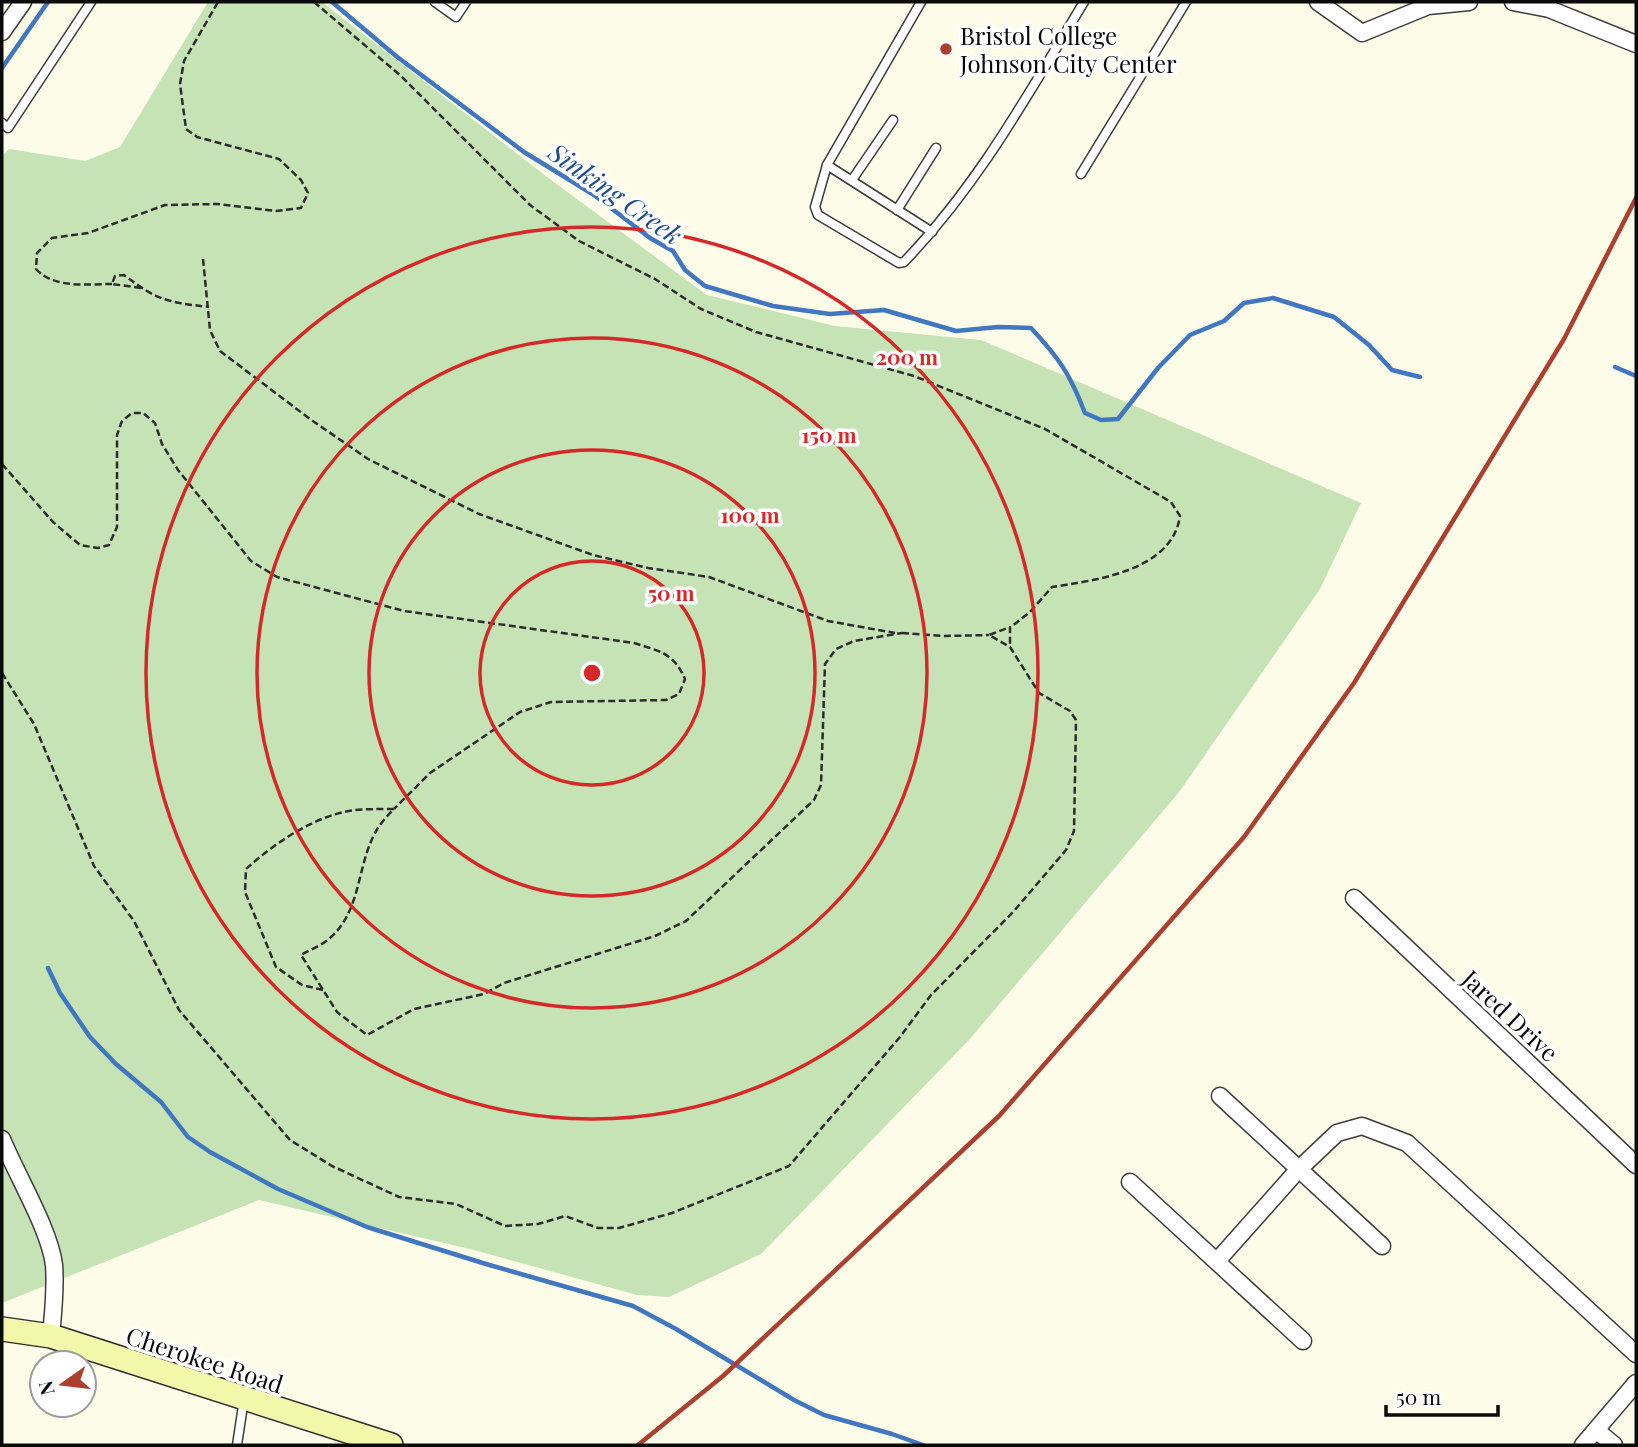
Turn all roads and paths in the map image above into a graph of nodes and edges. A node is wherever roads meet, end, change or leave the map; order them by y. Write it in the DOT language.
graph roads {
  1 [pos="23,2"];
  2 [pos="91,2"];
  3 [pos="218,2"];
  4 [pos="314,2"];
  5 [pos="435,2"];
  6 [pos="466,2"];
  7 [pos="921,2"];
  8 [pos="1084,2"];
  9 [pos="1186,2"];
  10 [pos="1318,2"];
  11 [pos="1469,2"];
  12 [pos="1513,2"];
  13 [pos="1432,4"];
  14 [pos="2,32"];
  15 [pos="1636,44"];
  16 [pos="893,120"];
  17 [pos="2,123"];
  18 [pos="936,149"];
  19 [pos="827,164"];
  20 [pos="1081,174"];
  21 [pos="852,180"];
  22 [pos="897,210"];
  23 [pos="932,232"];
  24 [pos="202,259"];
  25 [pos="112,284"];
  26 [pos="141,288"];
  27 [pos="209,307"];
  28 [pos="2,464"];
  29 [pos="1010,627"];
  30 [pos="902,633"];
  31 [pos="989,635"];
  32 [pos="1010,647"];
  33 [pos="2,673"];
  34 [pos="394,809"];
  35 [pos="1354,898"];
  36 [pos="323,990"];
  37 [pos="1220,1096"];
  38 [pos="2,1139"];
  39 [pos="1636,1165"];
  40 [pos="1298,1170"];
  41 [pos="1130,1182"];
  42 [pos="1382,1246"];
  43 [pos="1217,1261"];
  44 [pos="2,1329"];
  45 [pos="51,1336"];
  46 [pos="1303,1341"];
  47 [pos="1636,1354"];
  48 [pos="1636,1383"];
  49 [pos="244,1399"];
  50 [pos="1596,1430"];
  51 [pos="237,1445"];
  52 [pos="391,1445"];
  53 [pos="1583,1445"];
  54 [pos="1614,1445"];
  1 -- 14 [label="street"];
  2 -- 17 [label="lane"];
  3 -- 25 [label="path"];
  4 -- 29 [label="path"];
  5 -- 6 [label="lane"];
  7 -- 19 [label="lane"];
  8 -- 23 [label="lane"];
  9 -- 20 [label="lane"];
  10 -- 13 [label="street"];
  11 -- 13 [label="street"];
  12 -- 15 [label="street"];
  16 -- 21 [label="lane"];
  18 -- 22 [label="lane"];
  19 -- 21 [label="lane"];
  19 -- 23 [label="lane"];
  21 -- 22 [label="lane"];
  22 -- 23 [label="lane"];
  24 -- 27 [label="path"];
  25 -- 26 [label="path"];
  25 -- 26 [label="path"];
  26 -- 27 [label="path"];
  27 -- 30 [label="path"];
  28 -- 34 [label="path"];
  29 -- 31 [label="path"];
  29 -- 32 [label="path"];
  30 -- 31 [label="path"];
  30 -- 36 [label="path"];
  31 -- 32 [label="path"];
  32 -- 33 [label="path"];
  34 -- 36 [label="path"];
  34 -- 36 [label="path"];
  35 -- 39 [label="street, Jared Drive"];
  37 -- 40 [label="street"];
  38 -- 45 [label="street"];
  40 -- 42 [label="street"];
  40 -- 43 [label="street"];
  40 -- 47 [label="street"];
  41 -- 43 [label="street"];
  43 -- 46 [label="street"];
  44 -- 45 [label="main road, Cherokee Road"];
  45 -- 49 [label="main road, Cherokee Road"];
  48 -- 50 [label="street"];
  49 -- 51 [label="lane"];
  49 -- 52 [label="main road, Cherokee Road"];
  50 -- 53 [label="street"];
  50 -- 54 [label="street"];
}
